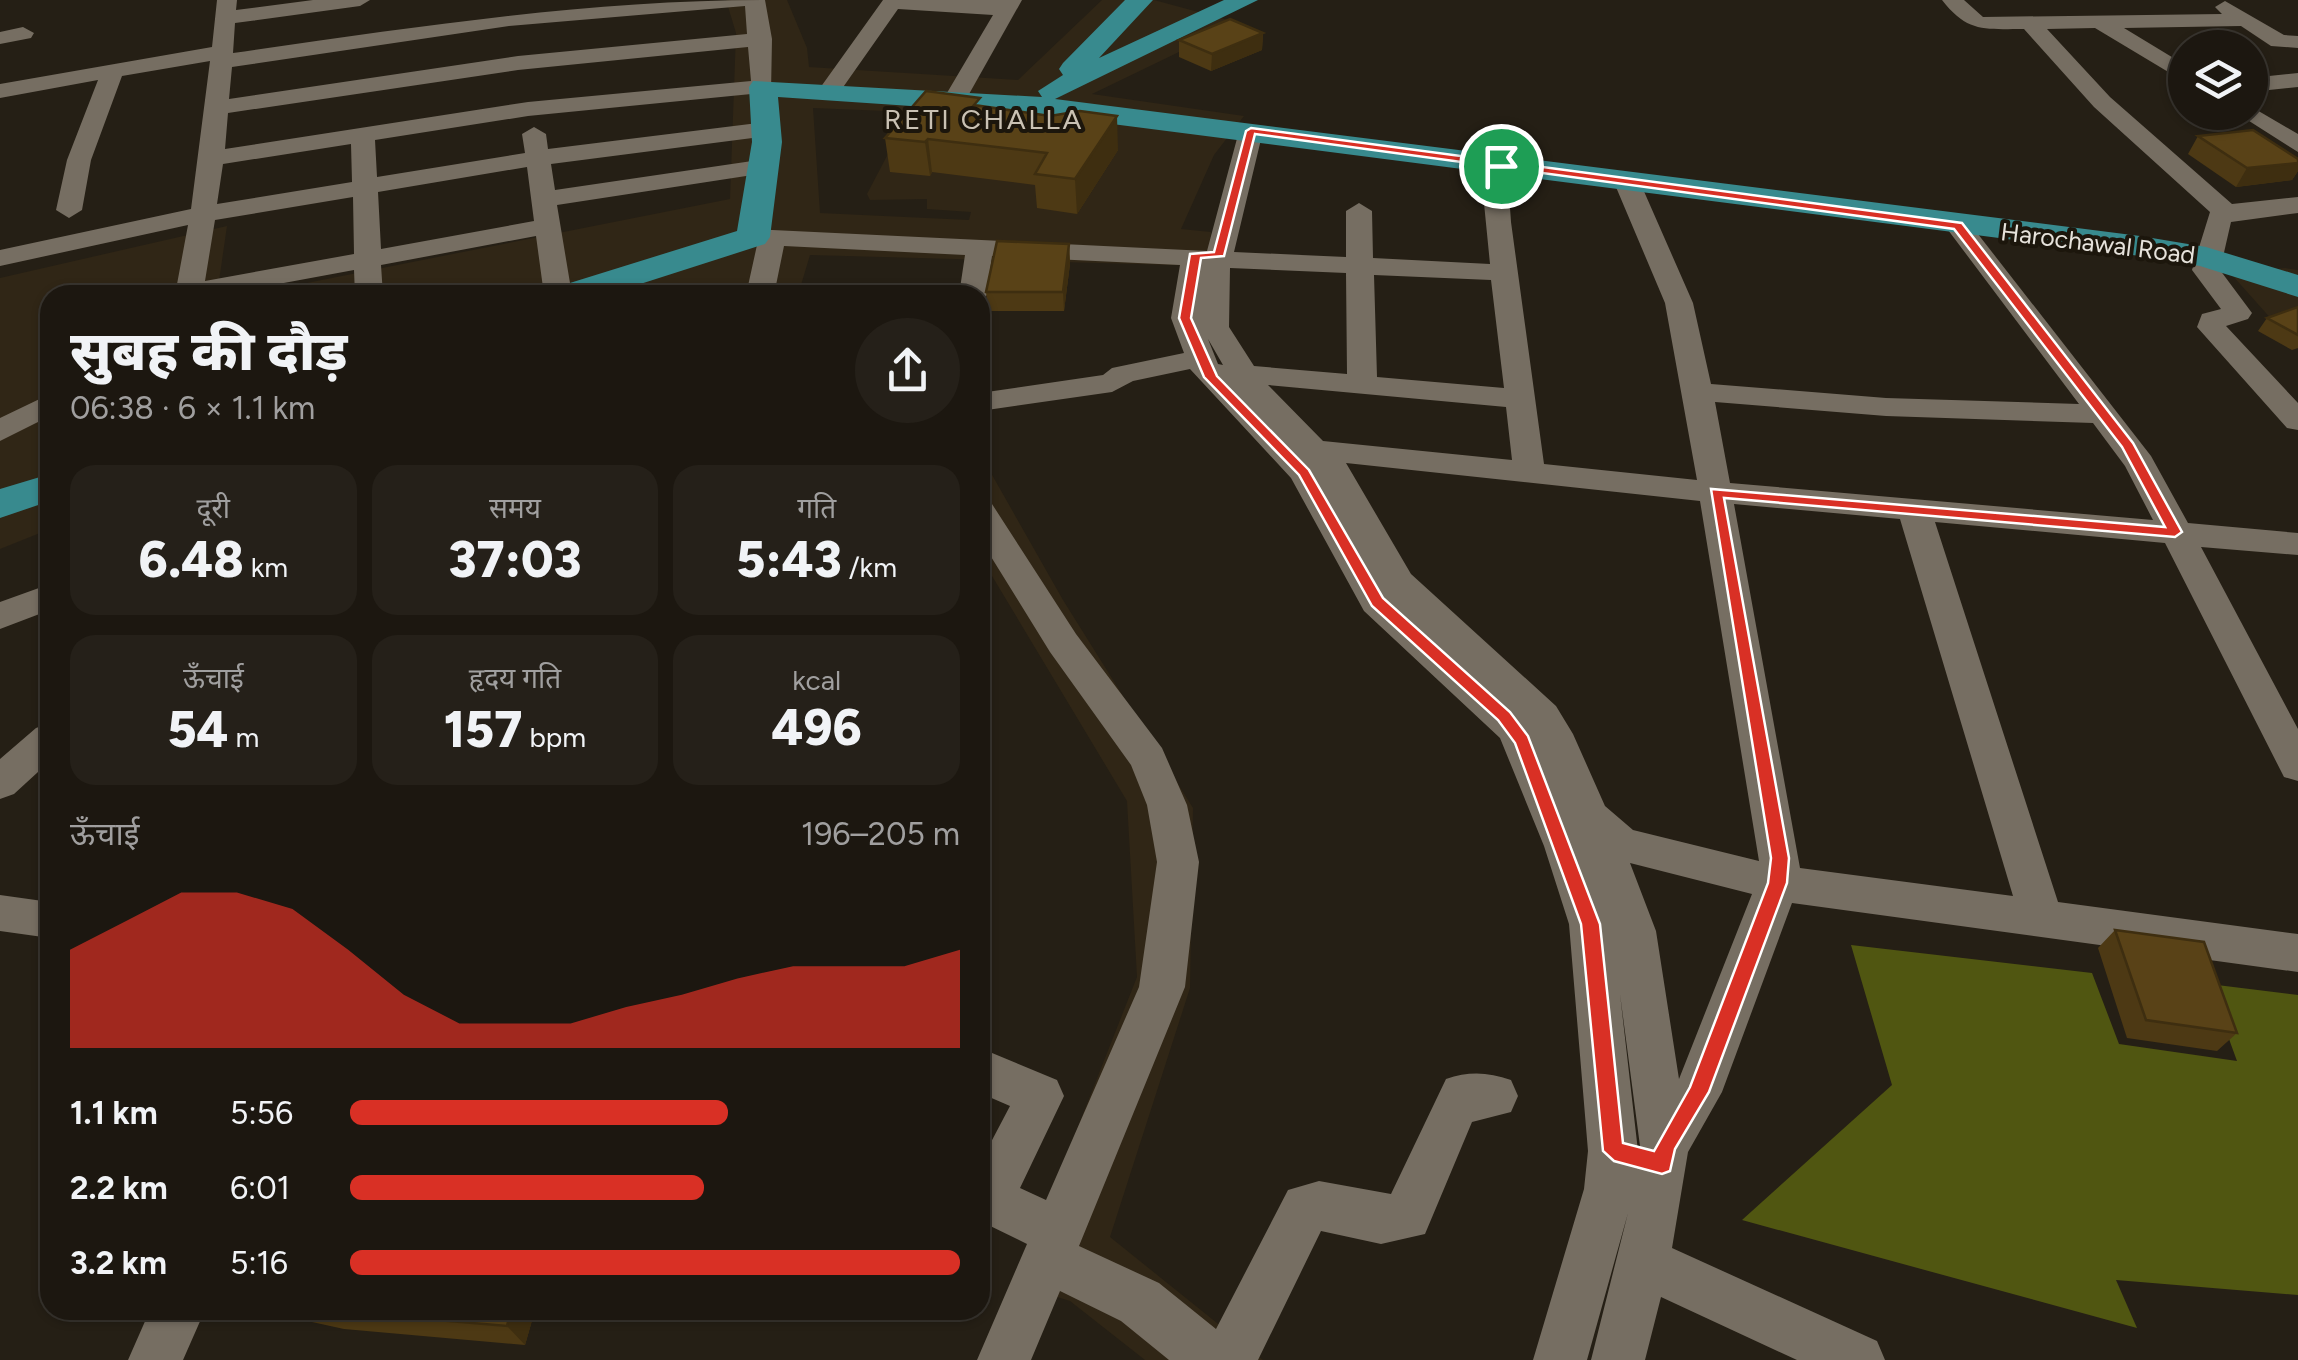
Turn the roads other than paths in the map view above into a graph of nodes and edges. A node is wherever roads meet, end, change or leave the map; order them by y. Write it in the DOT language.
graph roads {
  1 [pos="363,0"];
  2 [pos="746,0"];
  3 [pos="755,0"];
  4 [pos="1140,0"];
  5 [pos="1245,0"];
  6 [pos="1952,0"];
  7 [pos="2074,0"];
  8 [pos="2213,0"];
  9 [pos="893,1"];
  10 [pos="616,5"];
  11 [pos="1009,5"];
  12 [pos="225,9"];
  13 [pos="507,10"];
  14 [pos="2246,20"];
  15 [pos="2030,22"];
  16 [pos="2100,22"];
  17 [pos="23,33"];
  18 [pos="0,38"];
  19 [pos="368,39"];
  20 [pos="761,40"];
  21 [pos="2298,42"];
  22 [pos="220,57"];
  23 [pos="518,62"];
  24 [pos="2168,64"];
  25 [pos="113,70"];
  26 [pos="2298,80"];
  27 [pos="2268,83"];
  28 [pos="368,84"];
  29 [pos="763,87"];
  30 [pos="831,88"];
  31 [pos="0,90"];
  32 [pos="956,98"];
  33 [pos="1047,98"];
  34 [pos="608,100"];
  35 [pos="218,108"];
  36 [pos="528,108"];
  37 [pos="2268,126"];
  38 [pos="1238,129"];
  39 [pos="767,130"];
  40 [pos="363,134"];
  41 [pos="2297,144"];
  42 [pos="602,150"];
  43 [pos="212,158"];
  44 [pos="539,158"];
  45 [pos="765,166"];
  46 [pos="1501,166"];
  47 [pos="1626,180"];
  48 [pos="366,187"];
  49 [pos="601,191"];
  50 [pos="2298,204"];
  51 [pos="69,210"];
  52 [pos="1359,212"];
  53 [pos="546,213"];
  54 [pos="2226,213"];
  55 [pos="203,214"];
  56 [pos="1958,226"];
  57 [pos="762,238"];
  58 [pos="980,247"];
  59 [pos="1207,255"];
  60 [pos="2206,257"];
  61 [pos="0,258"];
  62 [pos="368,259"];
  63 [pos="1359,264"];
  64 [pos="1507,273"];
  65 [pos="191,285"];
  66 [pos="235,285"];
  67 [pos="369,285"];
  68 [pos="557,285"];
  69 [pos="604,285"];
  70 [pos="760,285"];
  71 [pos="974,285"];
  72 [pos="2298,286"];
  73 [pos="1217,369"];
  74 [pos="1362,385"];
  75 [pos="1699,392"];
  76 [pos="1520,399"];
  77 [pos="990,401"];
  78 [pos="40,409"];
  79 [pos="2105,414"];
  80 [pos="2298,421"];
  81 [pos="0,431"];
  82 [pos="1317,462"];
  83 [pos="1529,471"];
  84 [pos="40,490"];
  85 [pos="1716,492"];
  86 [pos="0,504"];
  87 [pos="1914,509"];
  88 [pos="990,528"];
  89 [pos="2175,532"];
  90 [pos="2298,544"];
  91 [pos="40,600"];
  92 [pos="0,616"];
  93 [pos="1517,709"];
  94 [pos="40,747"];
  95 [pos="2298,766"];
  96 [pos="0,783"];
  97 [pos="1590,816"];
  98 [pos="1778,883"];
  99 [pos="0,912"];
  100 [pos="40,918"];
  101 [pos="2042,921"];
  102 [pos="2298,953"];
  103 [pos="990,1074"];
  104 [pos="1494,1096"];
  105 [pos="1614,1151"];
  106 [pos="1664,1155"];
  107 [pos="990,1186"];
  108 [pos="990,1201"];
  109 [pos="1054,1246"];
  110 [pos="1644,1262"];
  111 [pos="174,1320"];
  112 [pos="156,1360"];
  113 [pos="1004,1360"];
  114 [pos="1211,1360"];
  115 [pos="1229,1360"];
  116 [pos="1560,1360"];
  117 [pos="1618,1360"];
  118 [pos="1858,1360"];
  1 -- 12 [label="street"];
  1 -- 19 [label="street"];
  2 -- 10 [label="street"];
  3 -- 20 [label="street"];
  4 -- 33 [label="main road"];
  5 -- 33 [label="main road"];
  6 -- 15 [label="street"];
  7 -- 16 [label="street"];
  8 -- 14 [label="street"];
  9 -- 11 [label="street"];
  9 -- 30 [label="street"];
  10 -- 13 [label="street"];
  11 -- 32 [label="street"];
  12 -- 22 [label="street"];
  13 -- 19 [label="street"];
  13 -- 23 [label="street"];
  14 -- 16 [label="street"];
  14 -- 21 [label="street"];
  15 -- 16 [label="street"];
  15 -- 54 [label="street"];
  16 -- 24 [label="street"];
  17 -- 18 [label="street"];
  19 -- 22 [label="street"];
  19 -- 28 [label="street"];
  20 -- 23 [label="street"];
  20 -- 29 [label="street"];
  22 -- 25 [label="street"];
  22 -- 35 [label="street"];
  23 -- 28 [label="street"];
  23 -- 36 [label="street"];
  25 -- 31 [label="street"];
  25 -- 51 [label="street"];
  26 -- 27 [label="street"];
  28 -- 35 [label="street"];
  29 -- 30 [label="main road, Harochawal Road"];
  29 -- 34 [label="street"];
  29 -- 39 [label="main road"];
  30 -- 32 [label="main road, Harochawal Road"];
  32 -- 33 [label="main road, Harochawal Road"];
  33 -- 38 [label="main road, Harochawal Road"];
  34 -- 36 [label="street"];
  34 -- 42 [label="street"];
  35 -- 43 [label="street"];
  36 -- 40 [label="street"];
  36 -- 44 [label="street"];
  37 -- 41 [label="street"];
  38 -- 46 [label="main road, Harochawal Road"];
  38 -- 59 [label="street"];
  39 -- 42 [label="street"];
  39 -- 45 [label="main road"];
  40 -- 43 [label="street"];
  40 -- 48 [label="street"];
  42 -- 44 [label="street"];
  42 -- 49 [label="street"];
  43 -- 55 [label="street"];
  44 -- 48 [label="street"];
  44 -- 53 [label="street"];
  45 -- 49 [label="street"];
  45 -- 57 [label="main road"];
  46 -- 47 [label="main road, Harochawal Road"];
  46 -- 64 [label="street"];
  47 -- 56 [label="main road, Harochawal Road"];
  47 -- 75 [label="street"];
  48 -- 55 [label="street"];
  48 -- 62 [label="street"];
  49 -- 53 [label="street"];
  50 -- 54 [label="street"];
  52 -- 63 [label="street"];
  53 -- 62 [label="street"];
  53 -- 68 [label="street"];
  54 -- 60 [label="street"];
  55 -- 61 [label="street"];
  55 -- 65 [label="street"];
  56 -- 60 [label="main road, Harochawal Road"];
  56 -- 79 [label="street"];
  57 -- 58 [label="street"];
  57 -- 69 [label="main road"];
  57 -- 70 [label="street"];
  58 -- 59 [label="street"];
  58 -- 71 [label="street"];
  59 -- 63 [label="street"];
  59 -- 73 [label="street"];
  60 -- 72 [label="main road, Harochawal Road"];
  60 -- 80 [label="street"];
  62 -- 66 [label="street"];
  62 -- 67 [label="street"];
  63 -- 64 [label="street"];
  63 -- 74 [label="street"];
  64 -- 76 [label="street"];
  73 -- 74 [label="street"];
  73 -- 77 [label="street"];
  73 -- 82 [label="street"];
  74 -- 76 [label="street"];
  75 -- 79 [label="street"];
  75 -- 85 [label="street"];
  76 -- 83 [label="street"];
  78 -- 81 [label="street"];
  79 -- 89 [label="street"];
  82 -- 83 [label="street"];
  82 -- 93 [label="street"];
  83 -- 85 [label="street"];
  84 -- 86 [label="main road"];
  85 -- 87 [label="street"];
  85 -- 98 [label="street"];
  87 -- 89 [label="street"];
  87 -- 101 [label="street"];
  88 -- 109 [label="street"];
  89 -- 90 [label="street"];
  89 -- 95 [label="street"];
  91 -- 92 [label="street"];
  93 -- 97 [label="street"];
  93 -- 105 [label="street"];
  94 -- 96 [label="street"];
  97 -- 98 [label="street"];
  97 -- 106 [label="street"];
  98 -- 101 [label="street"];
  98 -- 106 [label="street"];
  99 -- 100 [label="street"];
  101 -- 102 [label="street"];
  103 -- 107 [label="street"];
  104 -- 115 [label="street"];
  105 -- 106 [label="street"];
  105 -- 116 [label="street"];
  106 -- 110 [label="street"];
  108 -- 109 [label="street"];
  109 -- 113 [label="street"];
  109 -- 114 [label="street"];
  110 -- 117 [label="street"];
  110 -- 118 [label="street"];
  111 -- 112 [label="street"];
}
